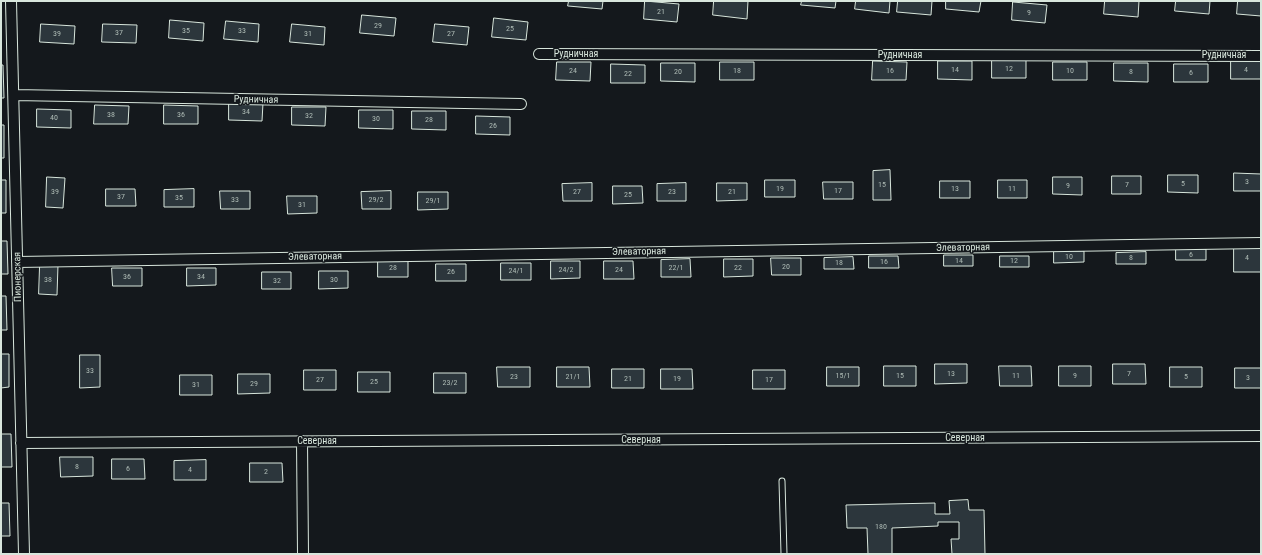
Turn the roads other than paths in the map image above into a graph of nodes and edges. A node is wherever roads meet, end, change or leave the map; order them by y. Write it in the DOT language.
graph roads {
  1 [pos="11,1"];
  2 [pos="539,54"];
  3 [pos="1261,56"];
  4 [pos="14,95"];
  5 [pos="521,104"];
  6 [pos="1261,243"];
  7 [pos="17,262"];
  8 [pos="1261,436"];
  9 [pos="302,441"];
  10 [pos="21,443"];
  11 [pos="782,482"];
  12 [pos="24,554"];
  13 [pos="303,554"];
  14 [pos="784,554"];
  1 -- 4 [label="street, Пионерская"];
  2 -- 3 [label="street, Рудничная"];
  4 -- 5 [label="street, Рудничная"];
  4 -- 7 [label="street, Пионерская"];
  6 -- 7 [label="street, Элеваторная"];
  7 -- 10 [label="street, Пионерская"];
  8 -- 9 [label="street, Северная"];
  9 -- 10 [label="street, Северная"];
  9 -- 13 [label="street"];
  10 -- 12 [label="street, Пионерская"];
  11 -- 14 [label="lane"];
}
